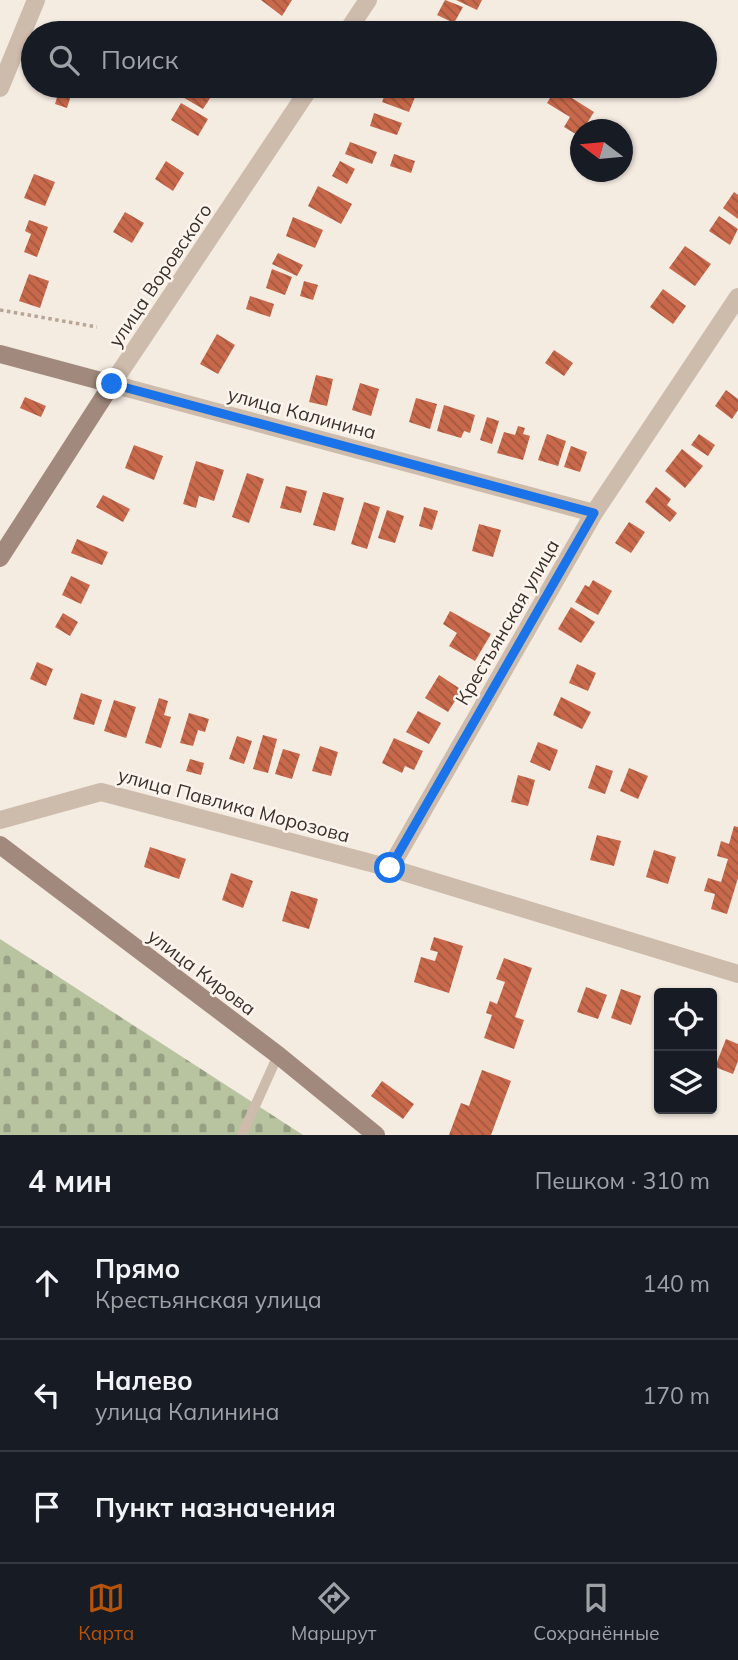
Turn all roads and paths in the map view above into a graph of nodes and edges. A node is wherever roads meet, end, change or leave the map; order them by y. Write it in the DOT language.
graph roads {
  1 [pos="36,0"];
  2 [pos="368,0"];
  3 [pos="28,21"];
  4 [pos="354,21"];
  5 [pos="21,37"];
  6 [pos="0,89"];
  7 [pos="303,98"];
  8 [pos="738,297"];
  9 [pos="0,310"];
  10 [pos="97,327"];
  11 [pos="0,355"];
  12 [pos="112,384"];
  13 [pos="594,513"];
  14 [pos="0,558"];
  15 [pos="0,820"];
  16 [pos="0,845"];
  17 [pos="390,868"];
  18 [pos="738,974"];
  19 [pos="278,1055"];
  20 [pos="242,1135"];
  21 [pos="376,1135"];
  1 -- 3 [label="street"];
  2 -- 4 [label="street"];
  5 -- 6 [label="street"];
  7 -- 12 [label="street, улица Воровского"];
  8 -- 13 [label="street, Крестьянская улица"];
  9 -- 10 [label="path"];
  11 -- 12 [label="street, улица Калинина"];
  12 -- 13 [label="street, улица Калинина"];
  12 -- 14 [label="street, улица Воровского"];
  13 -- 17 [label="street, Крестьянская улица"];
  15 -- 17 [label="street, улица Павлика Морозова"];
  16 -- 19 [label="street, улица Кирова"];
  17 -- 18 [label="street, улица Павлика Морозова"];
  19 -- 20 [label="lane"];
  19 -- 21 [label="street, улица Кирова"];
}
